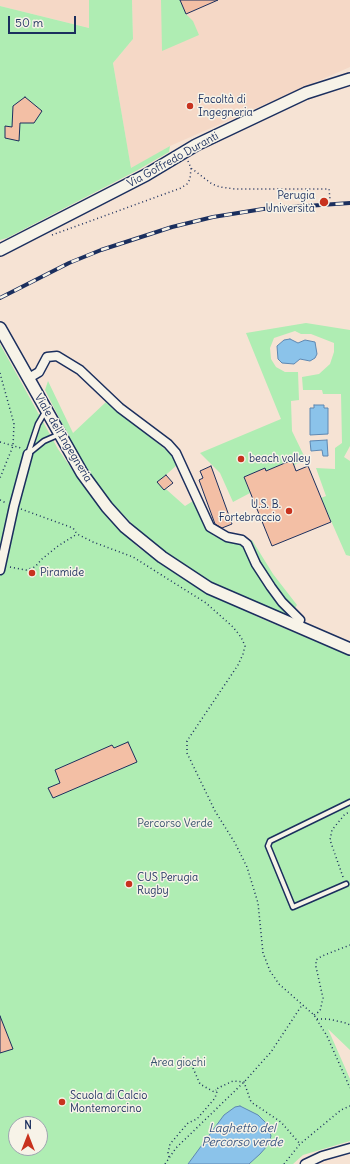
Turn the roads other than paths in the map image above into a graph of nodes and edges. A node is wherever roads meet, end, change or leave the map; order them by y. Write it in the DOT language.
graph roads {
  1 [pos="350,79"];
  2 [pos="334,83"];
  3 [pos="350,83"];
  4 [pos="0,250"];
  5 [pos="0,328"];
  6 [pos="29,378"];
  7 [pos="46,410"];
  8 [pos="60,434"];
  9 [pos="25,451"];
  10 [pos="0,568"];
  11 [pos="297,627"];
  12 [pos="350,649"];
  13 [pos="350,802"];
  14 [pos="346,884"];
  15 [pos="350,1148"];
  16 [pos="305,1164"];
  1 -- 2 [label="street, Via Goffredo Duranti"];
  2 -- 3 [label="lane"];
  2 -- 4 [label="street, Via Goffredo Duranti"];
  5 -- 6 [label="street, Viale dell'Ingegneria"];
  6 -- 7 [label="street, Viale dell'Ingegneria"];
  6 -- 11 [label="street"];
  7 -- 8 [label="street, Viale dell'Ingegneria"];
  7 -- 9 [label="lane"];
  8 -- 9 [label="lane"];
  8 -- 11 [label="street, Viale dell'Ingegneria"];
  9 -- 10 [label="street"];
  11 -- 12 [label="street, Viale dell'Ingegneria"];
  13 -- 14 [label="lane"];
  15 -- 16 [label="street"];
}
